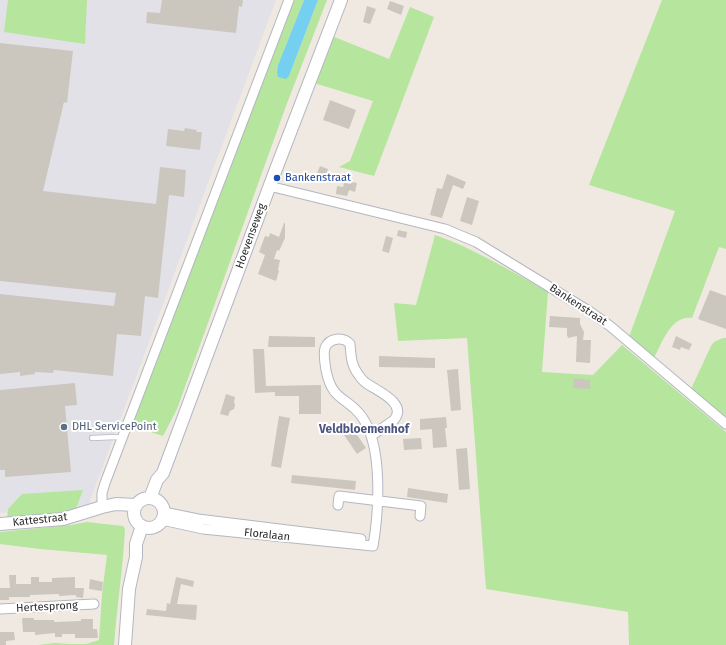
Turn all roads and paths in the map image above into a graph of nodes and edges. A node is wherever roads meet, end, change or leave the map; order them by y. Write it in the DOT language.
graph roads {
  1 [pos="289,0"];
  2 [pos="341,0"];
  3 [pos="269,186"];
  4 [pos="726,424"];
  5 [pos="371,436"];
  6 [pos="92,438"];
  7 [pos="122,438"];
  8 [pos="154,499"];
  9 [pos="378,500"];
  10 [pos="338,505"];
  11 [pos="102,507"];
  12 [pos="135,510"];
  13 [pos="163,516"];
  14 [pos="420,516"];
  15 [pos="0,524"];
  16 [pos="146,526"];
  17 [pos="94,604"];
  18 [pos="0,609"];
  19 [pos="125,645"];
  1 -- 7 [label="street"];
  2 -- 3 [label="main road, Hoevenseweg"];
  3 -- 4 [label="street, Bankenstraat"];
  3 -- 8 [label="main road, Hoevenseweg"];
  5 -- 5 [label="street"];
  5 -- 9 [label="street"];
  6 -- 7 [label="lane"];
  7 -- 11 [label="street"];
  8 -- 12 [label="main road"];
  8 -- 13 [label="main road"];
  9 -- 10 [label="street"];
  9 -- 13 [label="street, Floralaan"];
  9 -- 14 [label="street"];
  11 -- 12 [label="main road, Kattestraat"];
  11 -- 15 [label="main road, Kattestraat"];
  12 -- 16 [label="main road"];
  13 -- 16 [label="main road"];
  16 -- 19 [label="main road"];
  17 -- 18 [label="street, Hertesprong"];
}
